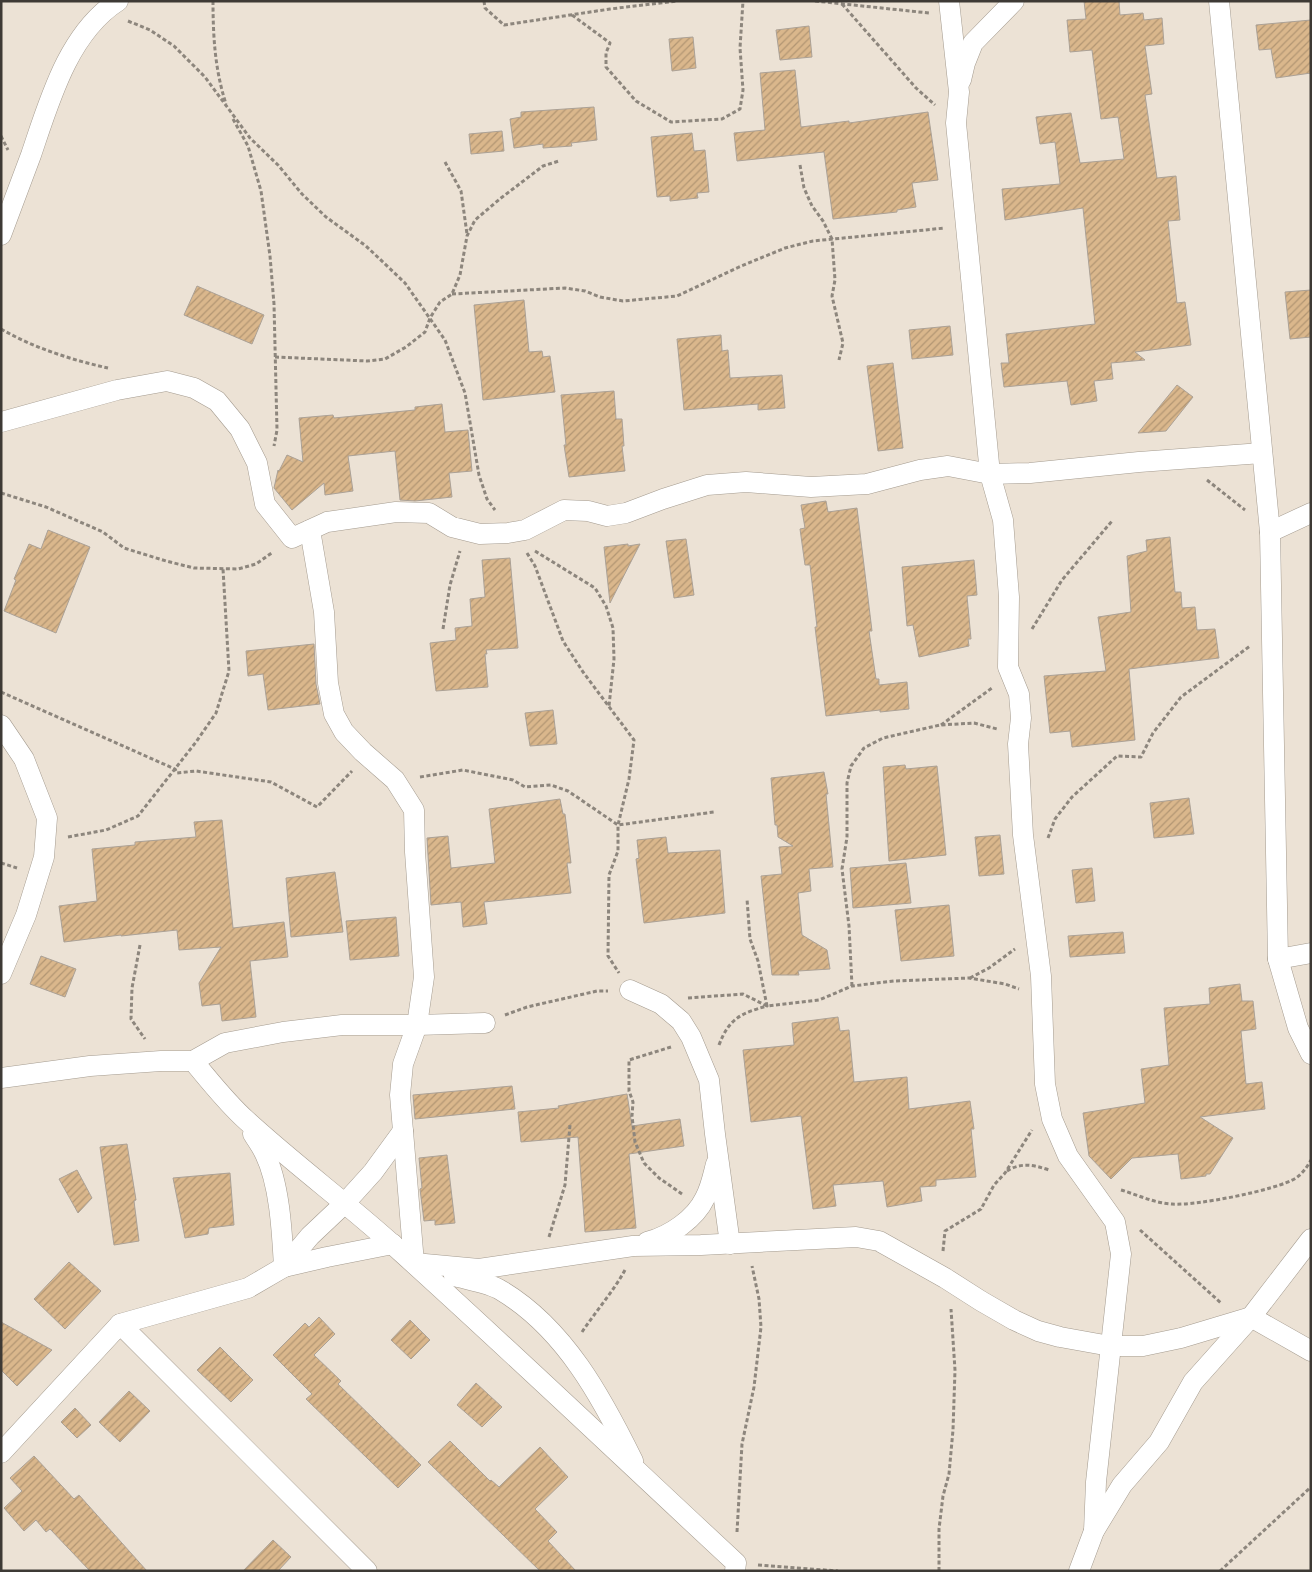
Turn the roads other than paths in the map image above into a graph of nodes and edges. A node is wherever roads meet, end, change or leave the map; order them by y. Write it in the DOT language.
graph roads {
  1 [pos="118,1"];
  2 [pos="1014,1"];
  3 [pos="1219,1"];
  4 [pos="949,8"];
  5 [pos="958,92"];
  6 [pos="1,235"];
  7 [pos="1,422"];
  8 [pos="1262,453"];
  9 [pos="990,474"];
  10 [pos="1311,513"];
  11 [pos="1270,532"];
  12 [pos="301,534"];
  13 [pos="1,725"];
  14 [pos="1311,953"];
  15 [pos="1278,959"];
  16 [pos="1,974"];
  17 [pos="630,990"];
  18 [pos="485,1023"];
  19 [pos="417,1025"];
  20 [pos="1311,1054"];
  21 [pos="193,1061"];
  22 [pos="1,1078"];
  23 [pos="245,1119"];
  24 [pos="403,1131"];
  25 [pos="718,1157"];
  26 [pos="345,1203"];
  27 [pos="1311,1239"];
  28 [pos="739,1243"];
  29 [pos="393,1244"];
  30 [pos="633,1246"];
  31 [pos="414,1263"];
  32 [pos="284,1267"];
  33 [pos="1251,1317"];
  34 [pos="120,1324"];
  35 [pos="1110,1346"];
  36 [pos="1311,1351"];
  37 [pos="1,1453"];
  38 [pos="639,1473"];
  39 [pos="1094,1531"];
  40 [pos="735,1567"];
  41 [pos="367,1571"];
  42 [pos="1079,1571"];
  1 -- 6 [label="street"];
  2 -- 5 [label="street"];
  3 -- 8 [label="street"];
  4 -- 5 [label="street"];
  5 -- 9 [label="street"];
  7 -- 12 [label="street"];
  8 -- 9 [label="street"];
  8 -- 11 [label="street"];
  9 -- 12 [label="street"];
  9 -- 35 [label="street"];
  10 -- 11 [label="street"];
  11 -- 15 [label="street"];
  12 -- 19 [label="street"];
  13 -- 16 [label="street"];
  14 -- 15 [label="street"];
  15 -- 20 [label="street"];
  17 -- 25 [label="street"];
  18 -- 19 [label="street"];
  19 -- 21 [label="street"];
  19 -- 24 [label="street"];
  21 -- 22 [label="street"];
  21 -- 23 [label="street"];
  23 -- 26 [label="street"];
  23 -- 32 [label="street"];
  24 -- 26 [label="street"];
  24 -- 31 [label="street"];
  25 -- 28 [label="street"];
  25 -- 30 [label="street"];
  26 -- 29 [label="street"];
  26 -- 32 [label="street"];
  27 -- 33 [label="street"];
  28 -- 30 [label="street"];
  28 -- 35 [label="street"];
  29 -- 31 [label="street"];
  29 -- 32 [label="street"];
  30 -- 31 [label="street"];
  31 -- 38 [label="street"];
  31 -- 38 [label="street"];
  32 -- 34 [label="street"];
  33 -- 35 [label="street"];
  33 -- 36 [label="street"];
  33 -- 39 [label="street"];
  34 -- 37 [label="street"];
  34 -- 41 [label="street"];
  35 -- 39 [label="street"];
  38 -- 40 [label="street"];
  39 -- 42 [label="street"];
}
